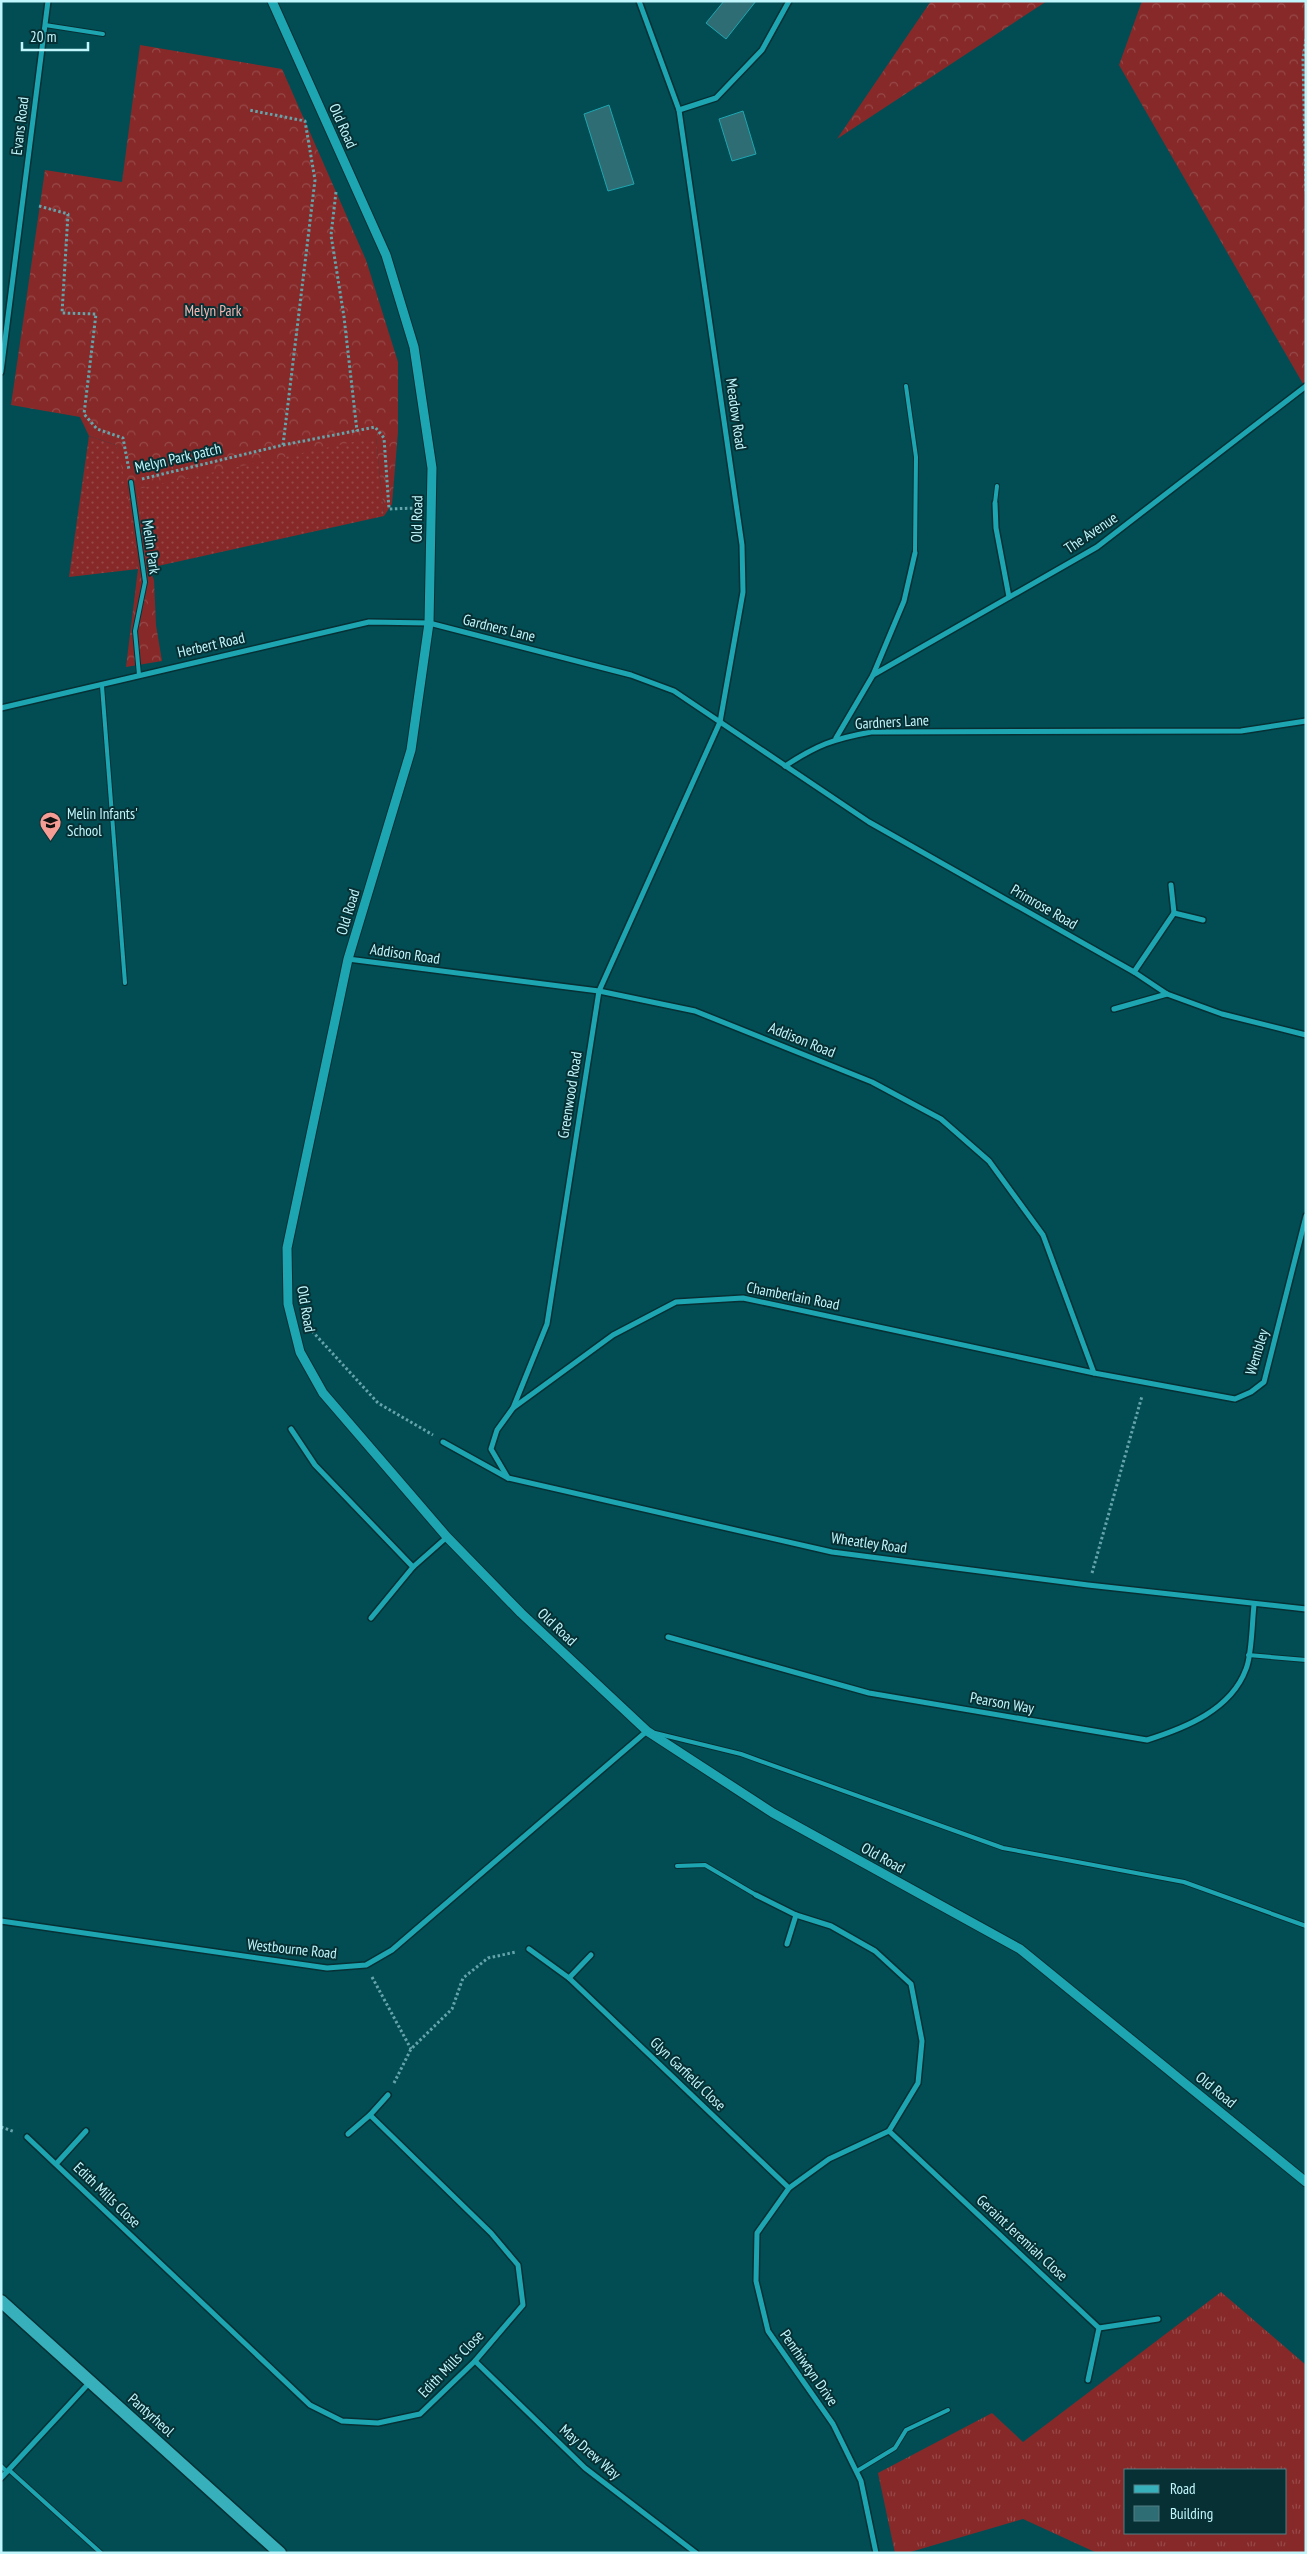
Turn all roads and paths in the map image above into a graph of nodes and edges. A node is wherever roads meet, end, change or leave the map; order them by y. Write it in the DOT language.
graph roads {
  1 [pos="48,1"];
  2 [pos="272,1"];
  3 [pos="638,1"];
  4 [pos="789,1"];
  5 [pos="45,25"];
  6 [pos="102,34"];
  7 [pos="1306,39"];
  8 [pos="249,110"];
  9 [pos="679,110"];
  10 [pos="336,192"];
  11 [pos="1306,194"];
  12 [pos="39,206"];
  13 [pos="1,372"];
  14 [pos="906,386"];
  15 [pos="1306,386"];
  16 [pos="357,431"];
  17 [pos="284,446"];
  18 [pos="131,482"];
  19 [pos="996,486"];
  20 [pos="995,503"];
  21 [pos="431,507"];
  22 [pos="915,553"];
  23 [pos="1009,597"];
  24 [pos="429,623"];
  25 [pos="139,674"];
  26 [pos="873,675"];
  27 [pos="102,686"];
  28 [pos="1,708"];
  29 [pos="1306,721"];
  30 [pos="720,722"];
  31 [pos="836,738"];
  32 [pos="786,766"];
  33 [pos="1171,885"];
  34 [pos="1174,913"];
  35 [pos="1203,920"];
  36 [pos="348,959"];
  37 [pos="1134,972"];
  38 [pos="125,984"];
  39 [pos="599,991"];
  40 [pos="1166,994"];
  41 [pos="1114,1010"];
  42 [pos="1306,1035"];
  43 [pos="1306,1216"];
  44 [pos="288,1304"];
  45 [pos="1094,1373"];
  46 [pos="1146,1383"];
  47 [pos="513,1408"];
  48 [pos="291,1429"];
  49 [pos="443,1442"];
  50 [pos="508,1478"];
  51 [pos="447,1538"];
  52 [pos="414,1566"];
  53 [pos="1088,1585"];
  54 [pos="1254,1605"];
  55 [pos="1306,1609"];
  56 [pos="371,1618"];
  57 [pos="668,1637"];
  58 [pos="1248,1655"];
  59 [pos="1306,1660"];
  60 [pos="647,1731"];
  61 [pos="677,1866"];
  62 [pos="756,1895"];
  63 [pos="796,1915"];
  64 [pos="1,1921"];
  65 [pos="1306,1926"];
  66 [pos="787,1944"];
  67 [pos="529,1948"];
  68 [pos="591,1954"];
  69 [pos="366,1965"];
  70 [pos="569,1978"];
  71 [pos="411,2049"];
  72 [pos="388,2095"];
  73 [pos="370,2115"];
  74 [pos="86,2131"];
  75 [pos="889,2131"];
  76 [pos="348,2134"];
  77 [pos="27,2137"];
  78 [pos="56,2164"];
  79 [pos="1306,2182"];
  80 [pos="789,2188"];
  81 [pos="1,2301"];
  82 [pos="1158,2318"];
  83 [pos="1099,2328"];
  84 [pos="475,2361"];
  85 [pos="1088,2380"];
  86 [pos="90,2382"];
  87 [pos="948,2410"];
  88 [pos="1,2466"];
  89 [pos="8,2471"];
  90 [pos="856,2471"];
  91 [pos="1,2478"];
  92 [pos="101,2553"];
  93 [pos="280,2553"];
  94 [pos="696,2553"];
  95 [pos="876,2553"];
  1 -- 5 [label="street, Evans Road"];
  2 -- 21 [label="street, Old Road"];
  3 -- 9 [label="street, Meadow Road"];
  4 -- 9 [label="street"];
  5 -- 6 [label="lane"];
  5 -- 13 [label="street, Evans Road"];
  7 -- 11 [label="path"];
  8 -- 17 [label="path"];
  9 -- 30 [label="street, Meadow Road"];
  10 -- 16 [label="path"];
  12 -- 18 [label="path, Melyn Park patch"];
  14 -- 22 [label="lane"];
  15 -- 23 [label="street, The Avenue"];
  16 -- 17 [label="path, Melyn Park patch"];
  16 -- 21 [label="path, Melyn Park patch"];
  17 -- 18 [label="path, Melyn Park patch"];
  18 -- 25 [label="lane, Melin Park"];
  19 -- 20 [label="lane"];
  20 -- 23 [label="street"];
  21 -- 24 [label="street, Old Road"];
  22 -- 26 [label="street"];
  23 -- 26 [label="street, The Avenue"];
  24 -- 25 [label="street, Herbert Road"];
  24 -- 30 [label="street, Gardners Lane"];
  24 -- 36 [label="street, Old Road"];
  25 -- 27 [label="street, Herbert Road"];
  26 -- 31 [label="street"];
  27 -- 28 [label="street, Herbert Road"];
  27 -- 38 [label="lane"];
  29 -- 31 [label="street, Gardners Lane"];
  30 -- 32 [label="street, Gardners Lane"];
  30 -- 39 [label="street, Greenwood Road"];
  31 -- 32 [label="street, Gardners Lane"];
  32 -- 37 [label="street, Primrose Road"];
  33 -- 34 [label="street"];
  34 -- 35 [label="street"];
  34 -- 37 [label="street"];
  36 -- 39 [label="street, Addison Road"];
  36 -- 44 [label="street, Old Road"];
  37 -- 40 [label="street, Primrose Road"];
  39 -- 45 [label="street, Addison Road"];
  39 -- 47 [label="street, Greenwood Road"];
  40 -- 41 [label="street"];
  40 -- 42 [label="street, Primrose Road"];
  43 -- 46 [label="street, Wembley"];
  44 -- 49 [label="path"];
  44 -- 51 [label="street, Old Road"];
  45 -- 46 [label="street, Wembley"];
  45 -- 47 [label="street, Chamberlain Road"];
  46 -- 53 [label="path"];
  47 -- 50 [label="street, Greenwood Road"];
  48 -- 52 [label="street"];
  49 -- 50 [label="street, Wheatley Road"];
  50 -- 53 [label="street, Wheatley Road"];
  51 -- 52 [label="street"];
  51 -- 60 [label="street, Old Road"];
  52 -- 56 [label="street"];
  53 -- 54 [label="street, Wheatley Road"];
  54 -- 55 [label="street, Wheatley Road"];
  54 -- 58 [label="street, Pearson Way"];
  57 -- 58 [label="street, Pearson Way"];
  58 -- 59 [label="lane"];
  60 -- 65 [label="lane"];
  60 -- 69 [label="street, Westbourne Road"];
  60 -- 79 [label="street, Old Road"];
  61 -- 62 [label="lane"];
  62 -- 63 [label="street"];
  63 -- 66 [label="street"];
  63 -- 75 [label="street"];
  64 -- 69 [label="street, Westbourne Road"];
  67 -- 70 [label="street, Glyn Garfield Close"];
  67 -- 71 [label="path"];
  68 -- 70 [label="street"];
  69 -- 71 [label="path"];
  70 -- 80 [label="street, Glyn Garfield Close"];
  71 -- 72 [label="path"];
  72 -- 73 [label="street"];
  73 -- 76 [label="street"];
  73 -- 84 [label="street, Edith Mills Close"];
  74 -- 78 [label="street, Edith Mills Close"];
  75 -- 80 [label="street, Penrhiwtyn Drive"];
  75 -- 83 [label="street, Geraint Jeremiah Close"];
  77 -- 78 [label="street, Edith Mills Close"];
  78 -- 84 [label="street, Edith Mills Close"];
  80 -- 90 [label="street, Penrhiwtyn Drive"];
  81 -- 86 [label="main road, Pantyrheol"];
  82 -- 83 [label="street"];
  83 -- 85 [label="street"];
  84 -- 94 [label="street, May Drew Way"];
  86 -- 89 [label="street"];
  86 -- 93 [label="main road, Pantyrheol"];
  87 -- 90 [label="lane"];
  88 -- 89 [label="lane"];
  89 -- 91 [label="street"];
  89 -- 92 [label="lane"];
  90 -- 95 [label="street, Penrhiwtyn Drive"];
}
